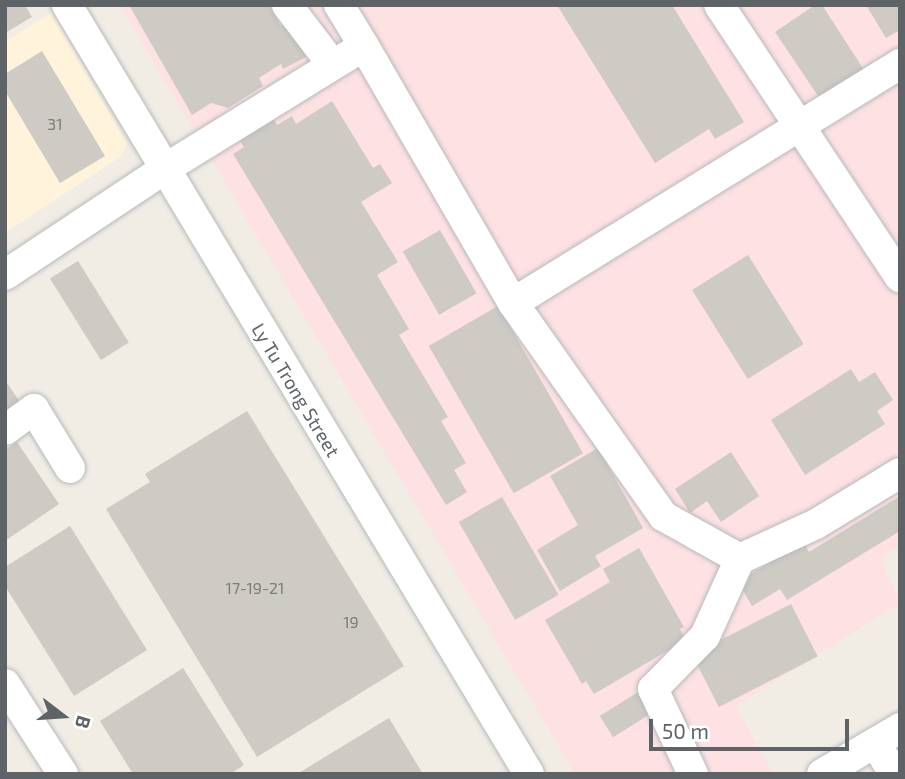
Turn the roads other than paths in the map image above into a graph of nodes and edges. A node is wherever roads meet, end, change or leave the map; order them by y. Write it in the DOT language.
graph roads {
  1 [pos="67,5"];
  2 [pos="287,5"];
  3 [pos="339,5"];
  4 [pos="719,5"];
  5 [pos="364,46"];
  6 [pos="332,64"];
  7 [pos="900,64"];
  8 [pos="803,127"];
  9 [pos="163,170"];
  10 [pos="5,275"];
  11 [pos="900,277"];
  12 [pos="513,303"];
  13 [pos="5,429"];
  14 [pos="70,468"];
  15 [pos="900,472"];
  16 [pos="740,559"];
  17 [pos="8,695"];
  18 [pos="887,735"];
  19 [pos="63,774"];
  20 [pos="528,774"];
  21 [pos="693,774"];
  22 [pos="822,774"];
  23 [pos="894,774"];
  1 -- 9 [label="street, Ly Tu Trong Street"];
  2 -- 6 [label="street"];
  3 -- 5 [label="street"];
  4 -- 8 [label="street"];
  5 -- 6 [label="street"];
  5 -- 12 [label="street"];
  6 -- 9 [label="street"];
  7 -- 8 [label="street"];
  8 -- 11 [label="street"];
  8 -- 12 [label="street"];
  9 -- 10 [label="street"];
  9 -- 20 [label="street, Ly Tu Trong Street"];
  12 -- 16 [label="street"];
  13 -- 14 [label="street"];
  15 -- 16 [label="street"];
  16 -- 21 [label="street"];
  17 -- 19 [label="street"];
  18 -- 22 [label="street"];
  18 -- 23 [label="street"];
}
